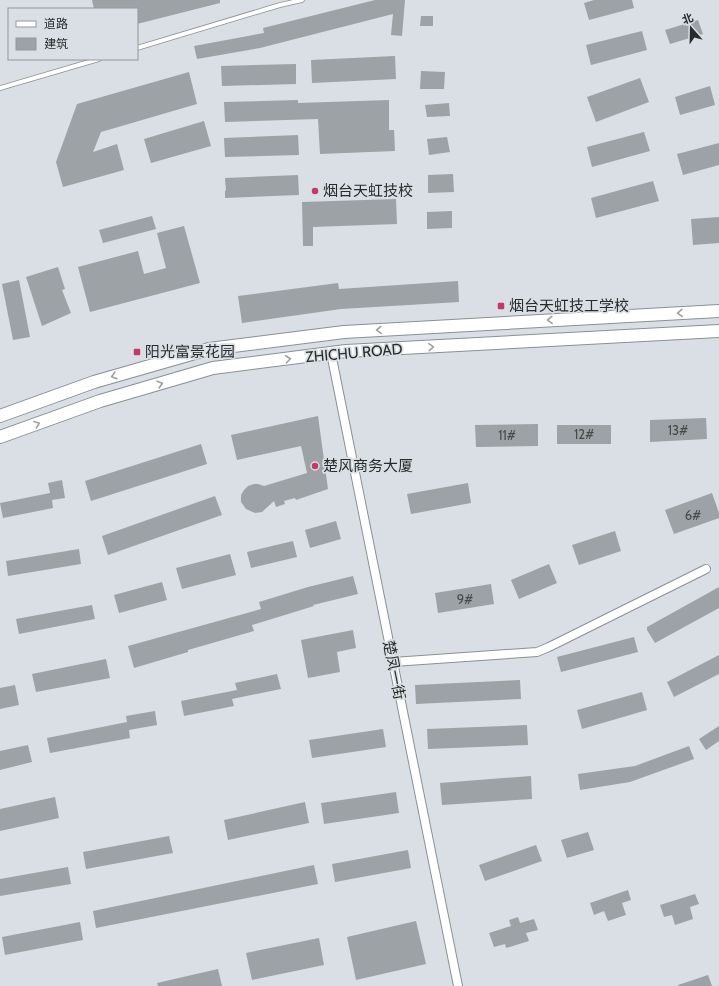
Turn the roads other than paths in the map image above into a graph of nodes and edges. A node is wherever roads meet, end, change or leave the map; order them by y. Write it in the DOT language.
graph roads {
  1 [pos="302,0"];
  2 [pos="138,48"];
  3 [pos="96,60"];
  4 [pos="0,88"];
  5 [pos="719,311"];
  6 [pos="719,331"];
  7 [pos="331,353"];
  8 [pos="0,416"];
  9 [pos="0,437"];
  10 [pos="706,569"];
  11 [pos="393,662"];
  12 [pos="458,986"];
  1 -- 2 [label="lane"];
  3 -- 4 [label="lane"];
  5 -- 8 [label="main road, ZHICHU ROAD, one-way"];
  7 -- 6 [label="main road, ZHICHU ROAD, one-way"];
  9 -- 7 [label="main road, ZHICHU ROAD, one-way"];
  7 -- 11 [label="street, 楚凤一街"];
  10 -- 11 [label="street"];
  11 -- 12 [label="street, 楚凤一街"];
}
